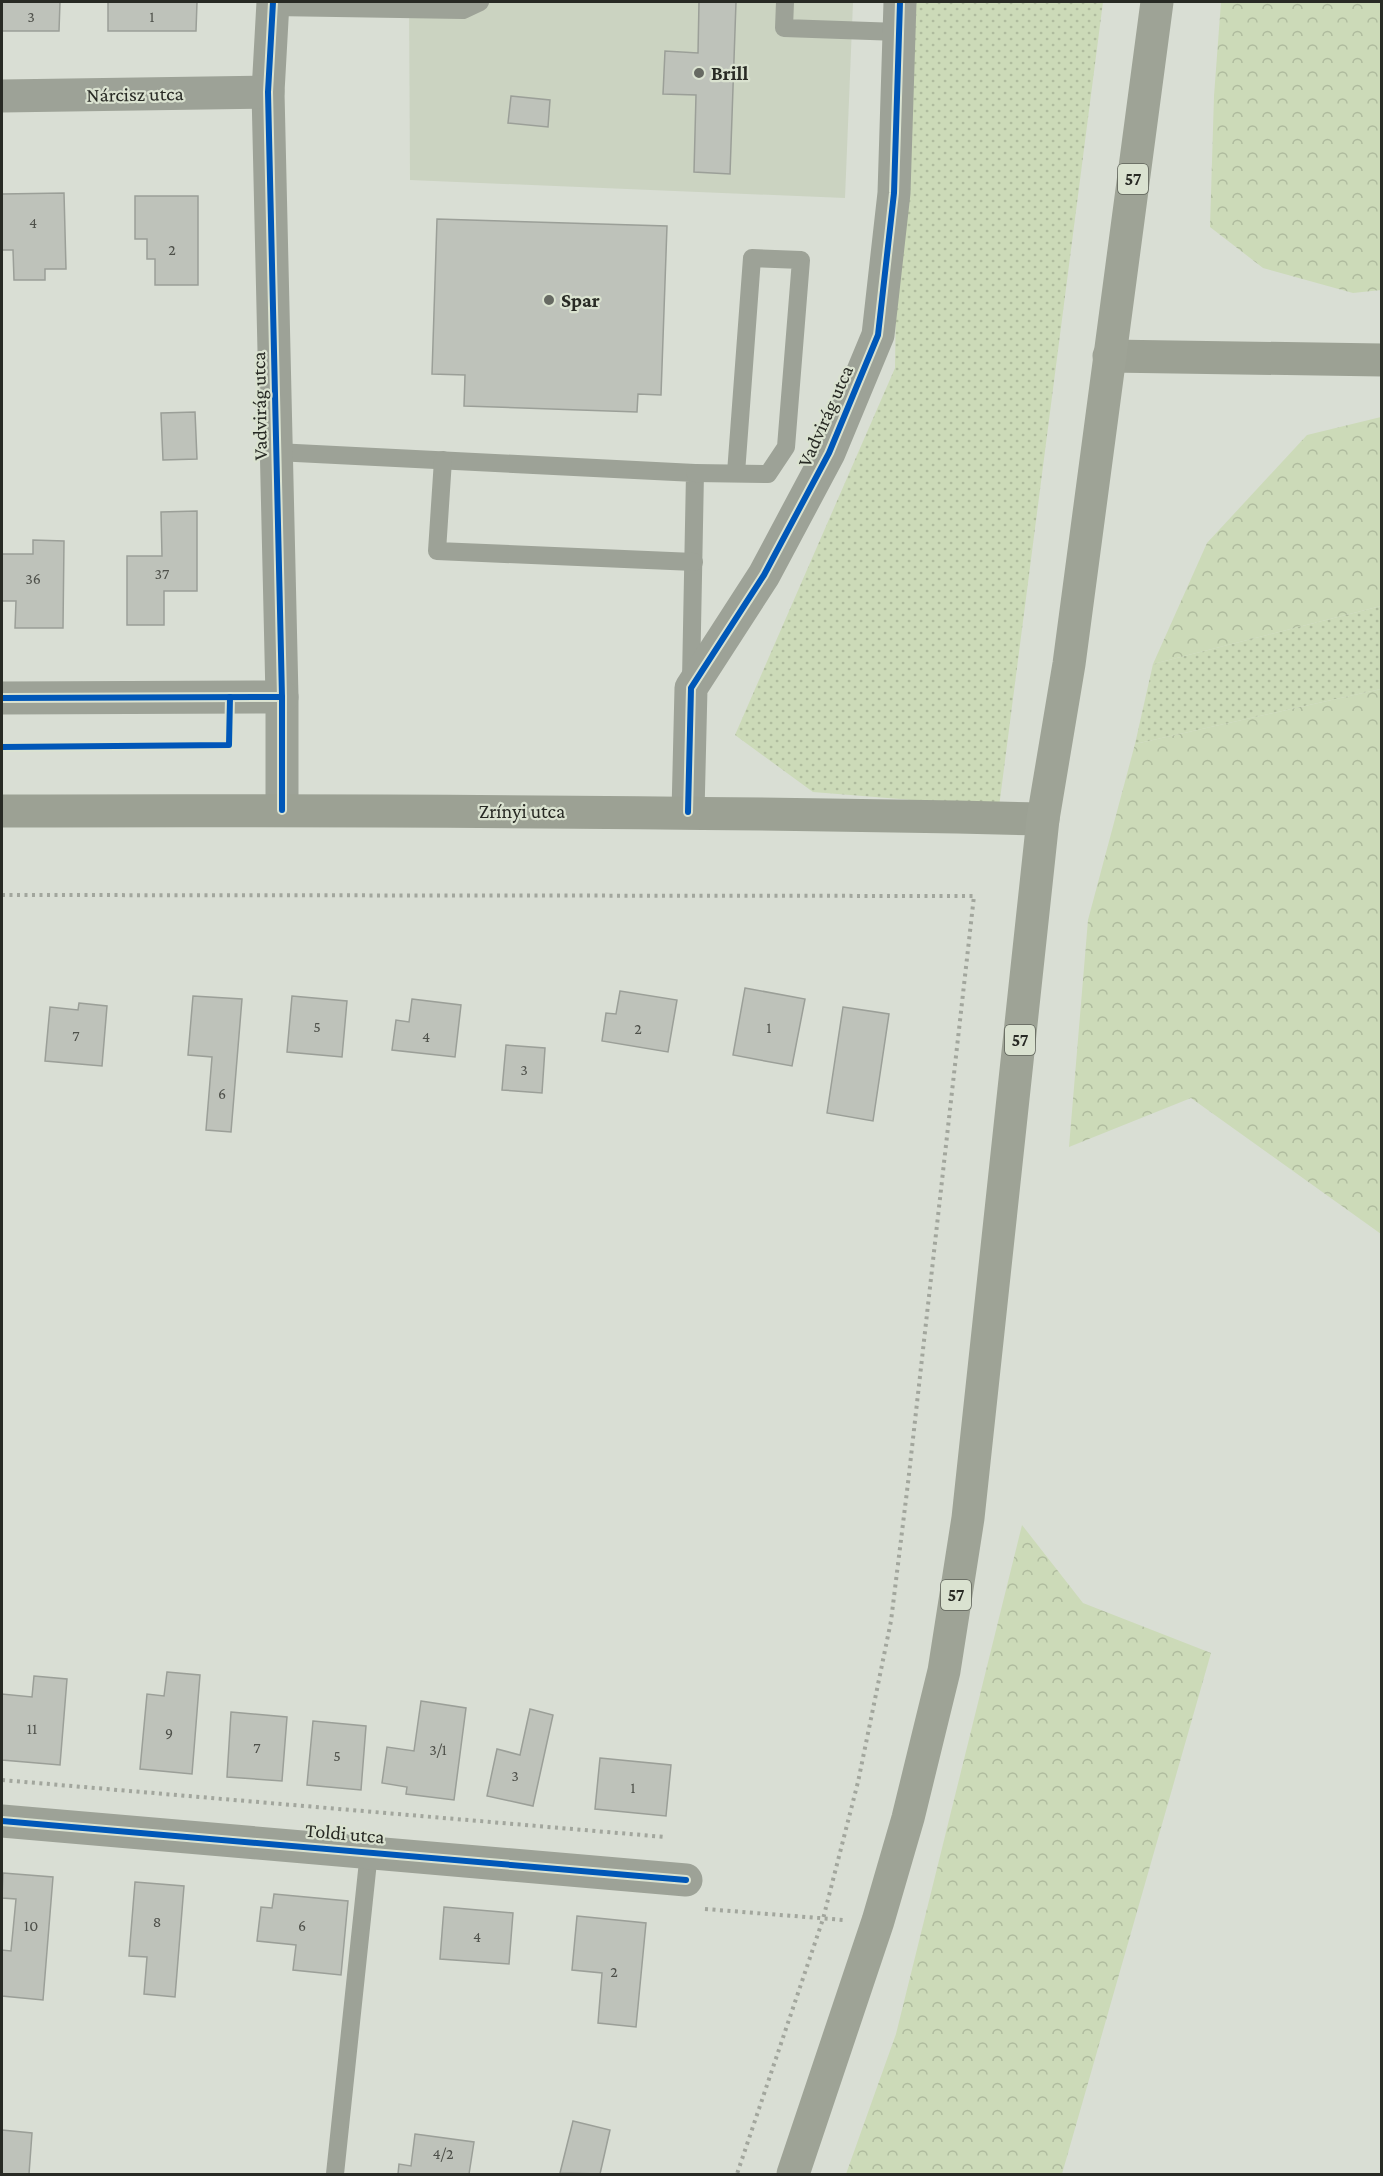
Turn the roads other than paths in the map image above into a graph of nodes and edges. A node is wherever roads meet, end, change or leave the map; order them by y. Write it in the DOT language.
graph roads {
  1 [pos="480,2"];
  2 [pos="785,2"];
  3 [pos="1157,2"];
  4 [pos="273,4"];
  5 [pos="899,17"];
  6 [pos="268,92"];
  7 [pos="2,96"];
  8 [pos="1109,356"];
  9 [pos="1382,360"];
  10 [pos="276,452"];
  11 [pos="443,460"];
  12 [pos="695,472"];
  13 [pos="736,473"];
  14 [pos="694,562"];
  15 [pos="691,688"];
  16 [pos="282,697"];
  17 [pos="2,698"];
  18 [pos="282,810"];
  19 [pos="2,811"];
  20 [pos="688,812"];
  21 [pos="1043,819"];
  22 [pos="2,1821"];
  23 [pos="369,1852"];
  24 [pos="686,1880"];
  25 [pos="335,2175"];
  26 [pos="793,2175"];
  1 -- 4 [label="lane"];
  2 -- 5 [label="lane"];
  3 -- 8 [label="main road, 57"];
  4 -- 6 [label="street, Vadvirág utca"];
  5 -- 15 [label="street, Vadvirág utca"];
  6 -- 7 [label="street, Nárcisz utca"];
  6 -- 10 [label="street, Vadvirág utca"];
  8 -- 9 [label="main road"];
  8 -- 21 [label="main road, 57"];
  10 -- 11 [label="lane"];
  10 -- 16 [label="street, Vadvirág utca"];
  11 -- 12 [label="lane"];
  11 -- 14 [label="lane"];
  12 -- 13 [label="lane"];
  12 -- 14 [label="lane"];
  13 -- 13 [label="lane"];
  14 -- 15 [label="lane"];
  15 -- 20 [label="street"];
  16 -- 17 [label="street"];
  16 -- 18 [label="street, Vadvirág utca"];
  18 -- 19 [label="main road, Zrínyi utca"];
  18 -- 20 [label="main road, Zrínyi utca"];
  20 -- 21 [label="main road, Zrínyi utca"];
  21 -- 26 [label="main road, 57"];
  22 -- 23 [label="street, Toldi utca"];
  23 -- 24 [label="street, Toldi utca"];
  23 -- 25 [label="lane"];
}
